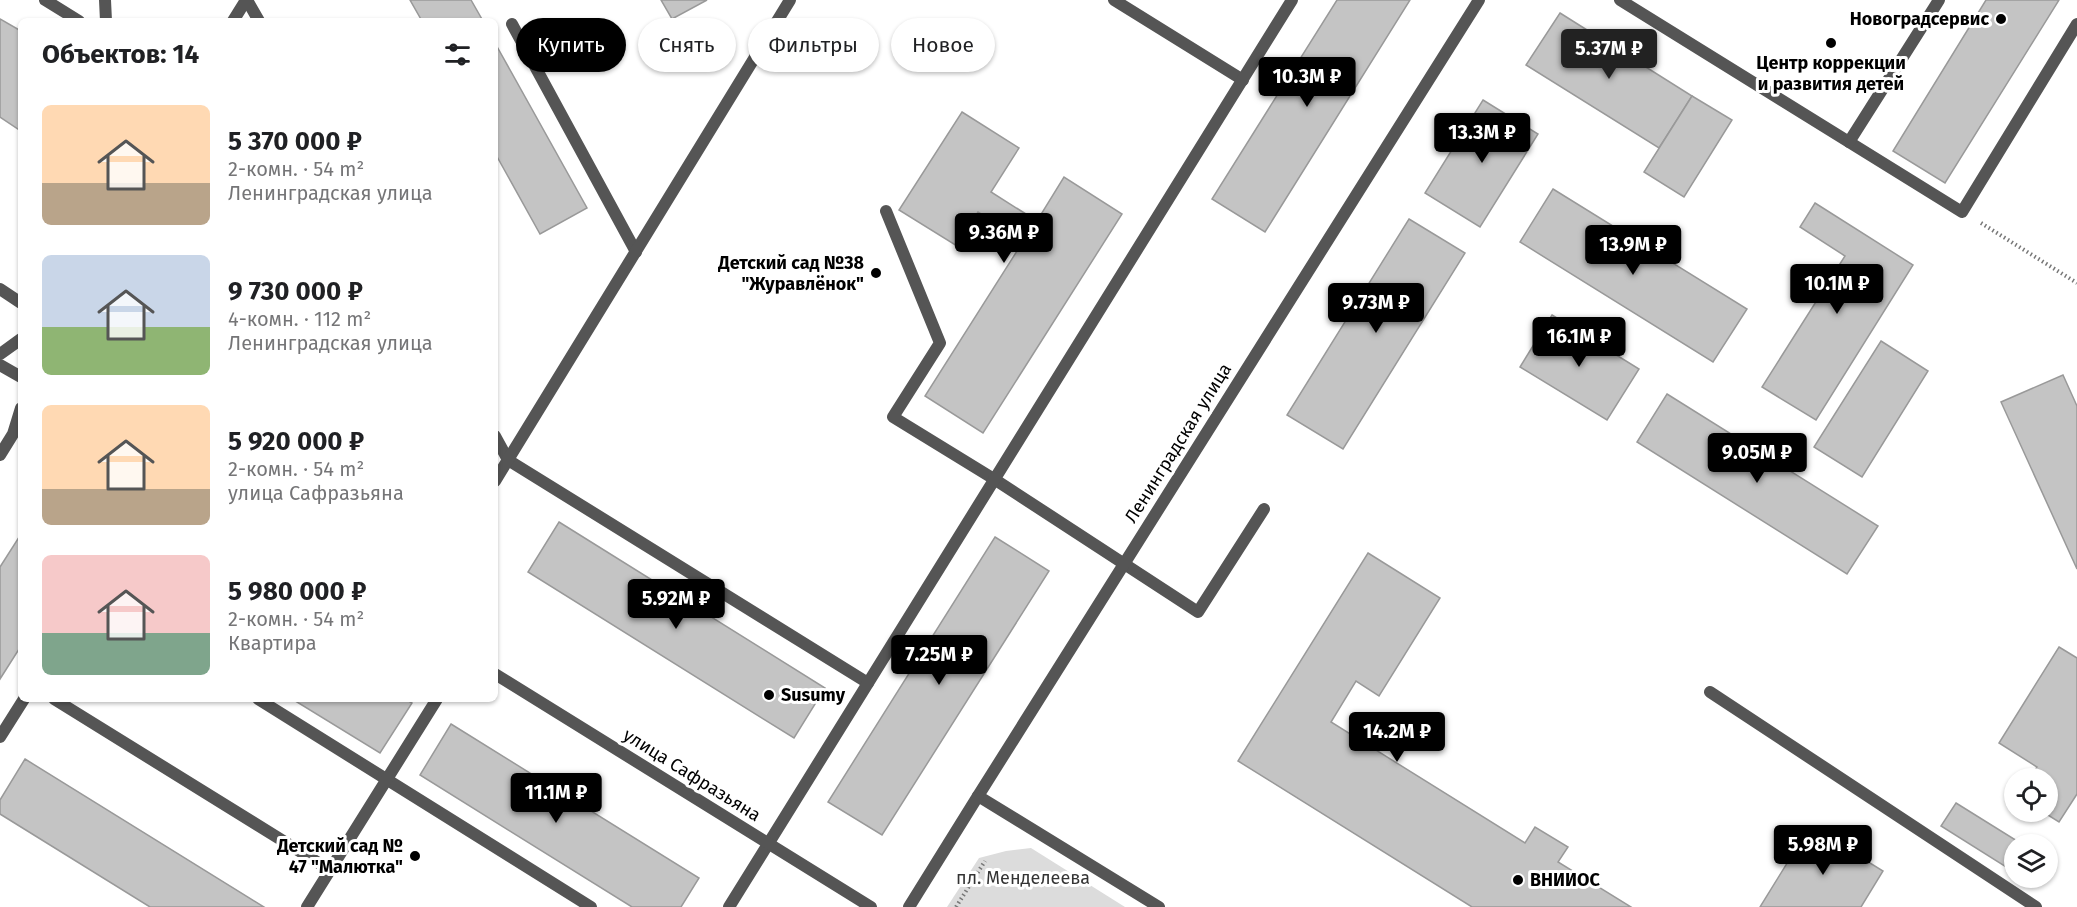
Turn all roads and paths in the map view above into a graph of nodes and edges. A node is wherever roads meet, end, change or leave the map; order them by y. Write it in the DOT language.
graph roads {
  1 [pos="45,0"];
  2 [pos="105,0"];
  3 [pos="247,0"];
  4 [pos="790,0"];
  5 [pos="1114,0"];
  6 [pos="1292,0"];
  7 [pos="1479,0"];
  8 [pos="1620,0"];
  9 [pos="1939,0"];
  10 [pos="74,18"];
  11 [pos="106,18"];
  12 [pos="235,18"];
  13 [pos="257,18"];
  14 [pos="512,24"];
  15 [pos="2077,24"];
  16 [pos="1243,80"];
  17 [pos="1849,142"];
  18 [pos="886,212"];
  19 [pos="1962,212"];
  20 [pos="636,252"];
  21 [pos="2077,283"];
  22 [pos="0,289"];
  23 [pos="18,301"];
  24 [pos="18,341"];
  25 [pos="0,354"];
  26 [pos="0,365"];
  27 [pos="18,375"];
  28 [pos="18,418"];
  29 [pos="498,442"];
  30 [pos="0,455"];
  31 [pos="508,460"];
  32 [pos="498,476"];
  33 [pos="994,479"];
  34 [pos="1264,509"];
  35 [pos="1123,564"];
  36 [pos="498,676"];
  37 [pos="868,683"];
  38 [pos="1710,692"];
  39 [pos="22,702"];
  40 [pos="59,702"];
  41 [pos="263,702"];
  42 [pos="435,702"];
  43 [pos="0,737"];
  44 [pos="387,779"];
  45 [pos="978,796"];
  46 [pos="769,844"];
  47 [pos="985,861"];
  48 [pos="330,870"];
  49 [pos="307,907"];
  50 [pos="591,907"];
  51 [pos="729,907"];
  52 [pos="871,907"];
  53 [pos="909,907"];
  54 [pos="956,907"];
  55 [pos="1159,907"];
  56 [pos="2036,907"];
  1 -- 10 [label="street"];
  2 -- 11 [label="street"];
  3 -- 12 [label="street"];
  3 -- 13 [label="street"];
  4 -- 20 [label="street"];
  5 -- 16 [label="street"];
  6 -- 16 [label="street"];
  7 -- 35 [label="street, Ленинградская улица"];
  8 -- 17 [label="street"];
  9 -- 17 [label="street"];
  14 -- 20 [label="street"];
  15 -- 19 [label="street"];
  16 -- 33 [label="street"];
  17 -- 19 [label="street"];
  18 -- 33 [label="street"];
  19 -- 21 [label="path"];
  20 -- 31 [label="street"];
  22 -- 23 [label="street"];
  24 -- 25 [label="street"];
  26 -- 27 [label="street"];
  28 -- 30 [label="street"];
  29 -- 31 [label="street"];
  31 -- 32 [label="street"];
  31 -- 37 [label="street"];
  33 -- 35 [label="street"];
  33 -- 37 [label="street"];
  34 -- 35 [label="street"];
  35 -- 45 [label="street, Ленинградская улица"];
  36 -- 46 [label="street, улица Сафразьяна"];
  37 -- 46 [label="street"];
  38 -- 56 [label="street"];
  39 -- 43 [label="street"];
  40 -- 48 [label="street"];
  41 -- 44 [label="street"];
  42 -- 44 [label="street"];
  44 -- 48 [label="street"];
  44 -- 50 [label="street"];
  45 -- 53 [label="street, Ленинградская улица"];
  45 -- 55 [label="street"];
  46 -- 51 [label="street"];
  46 -- 52 [label="street, улица Сафразьяна"];
  47 -- 54 [label="path"];
  48 -- 49 [label="street"];
}
